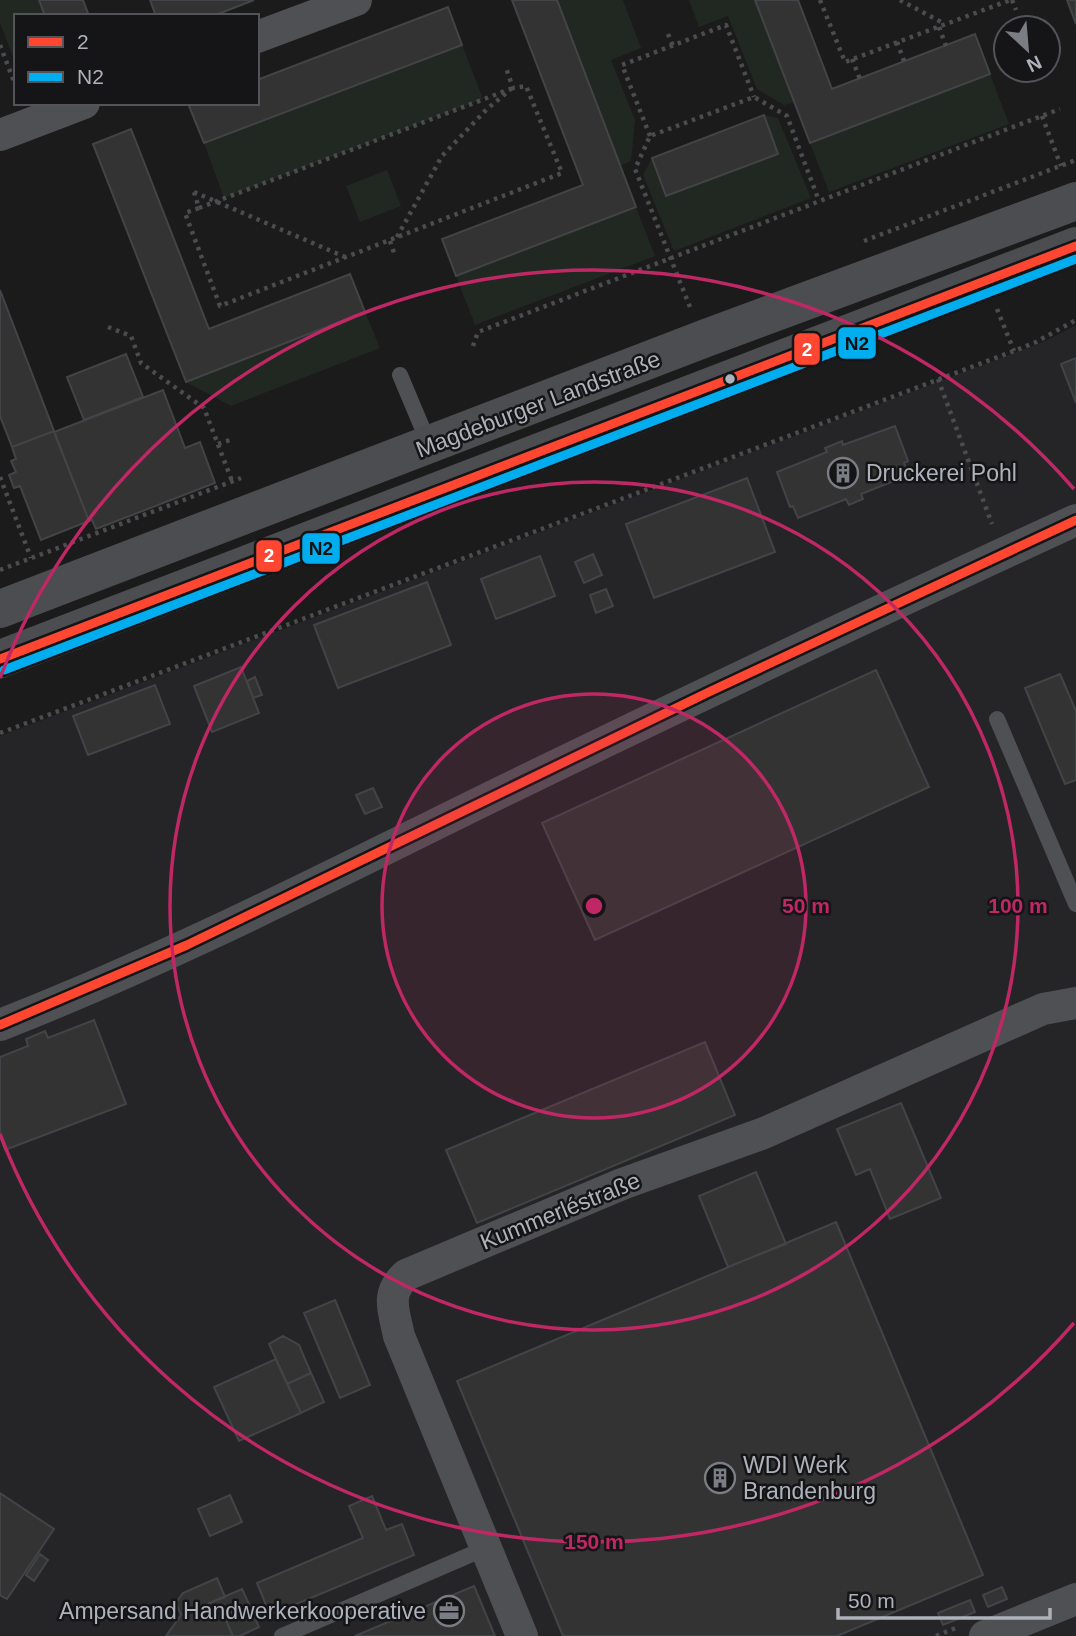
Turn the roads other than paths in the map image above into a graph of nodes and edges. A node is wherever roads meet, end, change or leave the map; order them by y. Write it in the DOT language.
graph roads {
  1 [pos="356,0"];
  2 [pos="259,36"];
  3 [pos="79,105"];
  4 [pos="0,135"];
  5 [pos="1076,201"];
  6 [pos="1076,246"];
  7 [pos="400,374"];
  8 [pos="430,446"];
  9 [pos="1076,520"];
  10 [pos="0,610"];
  11 [pos="0,659"];
  12 [pos="997,719"];
  13 [pos="1076,904"];
  14 [pos="1076,1003"];
  15 [pos="0,1025"];
  16 [pos="486,1548"];
  17 [pos="1076,1600"];
  18 [pos="282,1636"];
  19 [pos="522,1636"];
  20 [pos="985,1636"];
  1 -- 2 [label="street"];
  3 -- 4 [label="street"];
  5 -- 8 [label="main road, Magdeburger Landstraße"];
  6 -- 11 [label="main road, Magdeburger Landstraße"];
  7 -- 8 [label="lane"];
  8 -- 10 [label="main road, Magdeburger Landstraße"];
  9 -- 15 [label="street"];
  12 -- 13 [label="lane"];
  14 -- 16 [label="street, Kummerléstraße"];
  16 -- 18 [label="lane"];
  16 -- 19 [label="street, Kummerléstraße"];
  17 -- 20 [label="street"];
}
